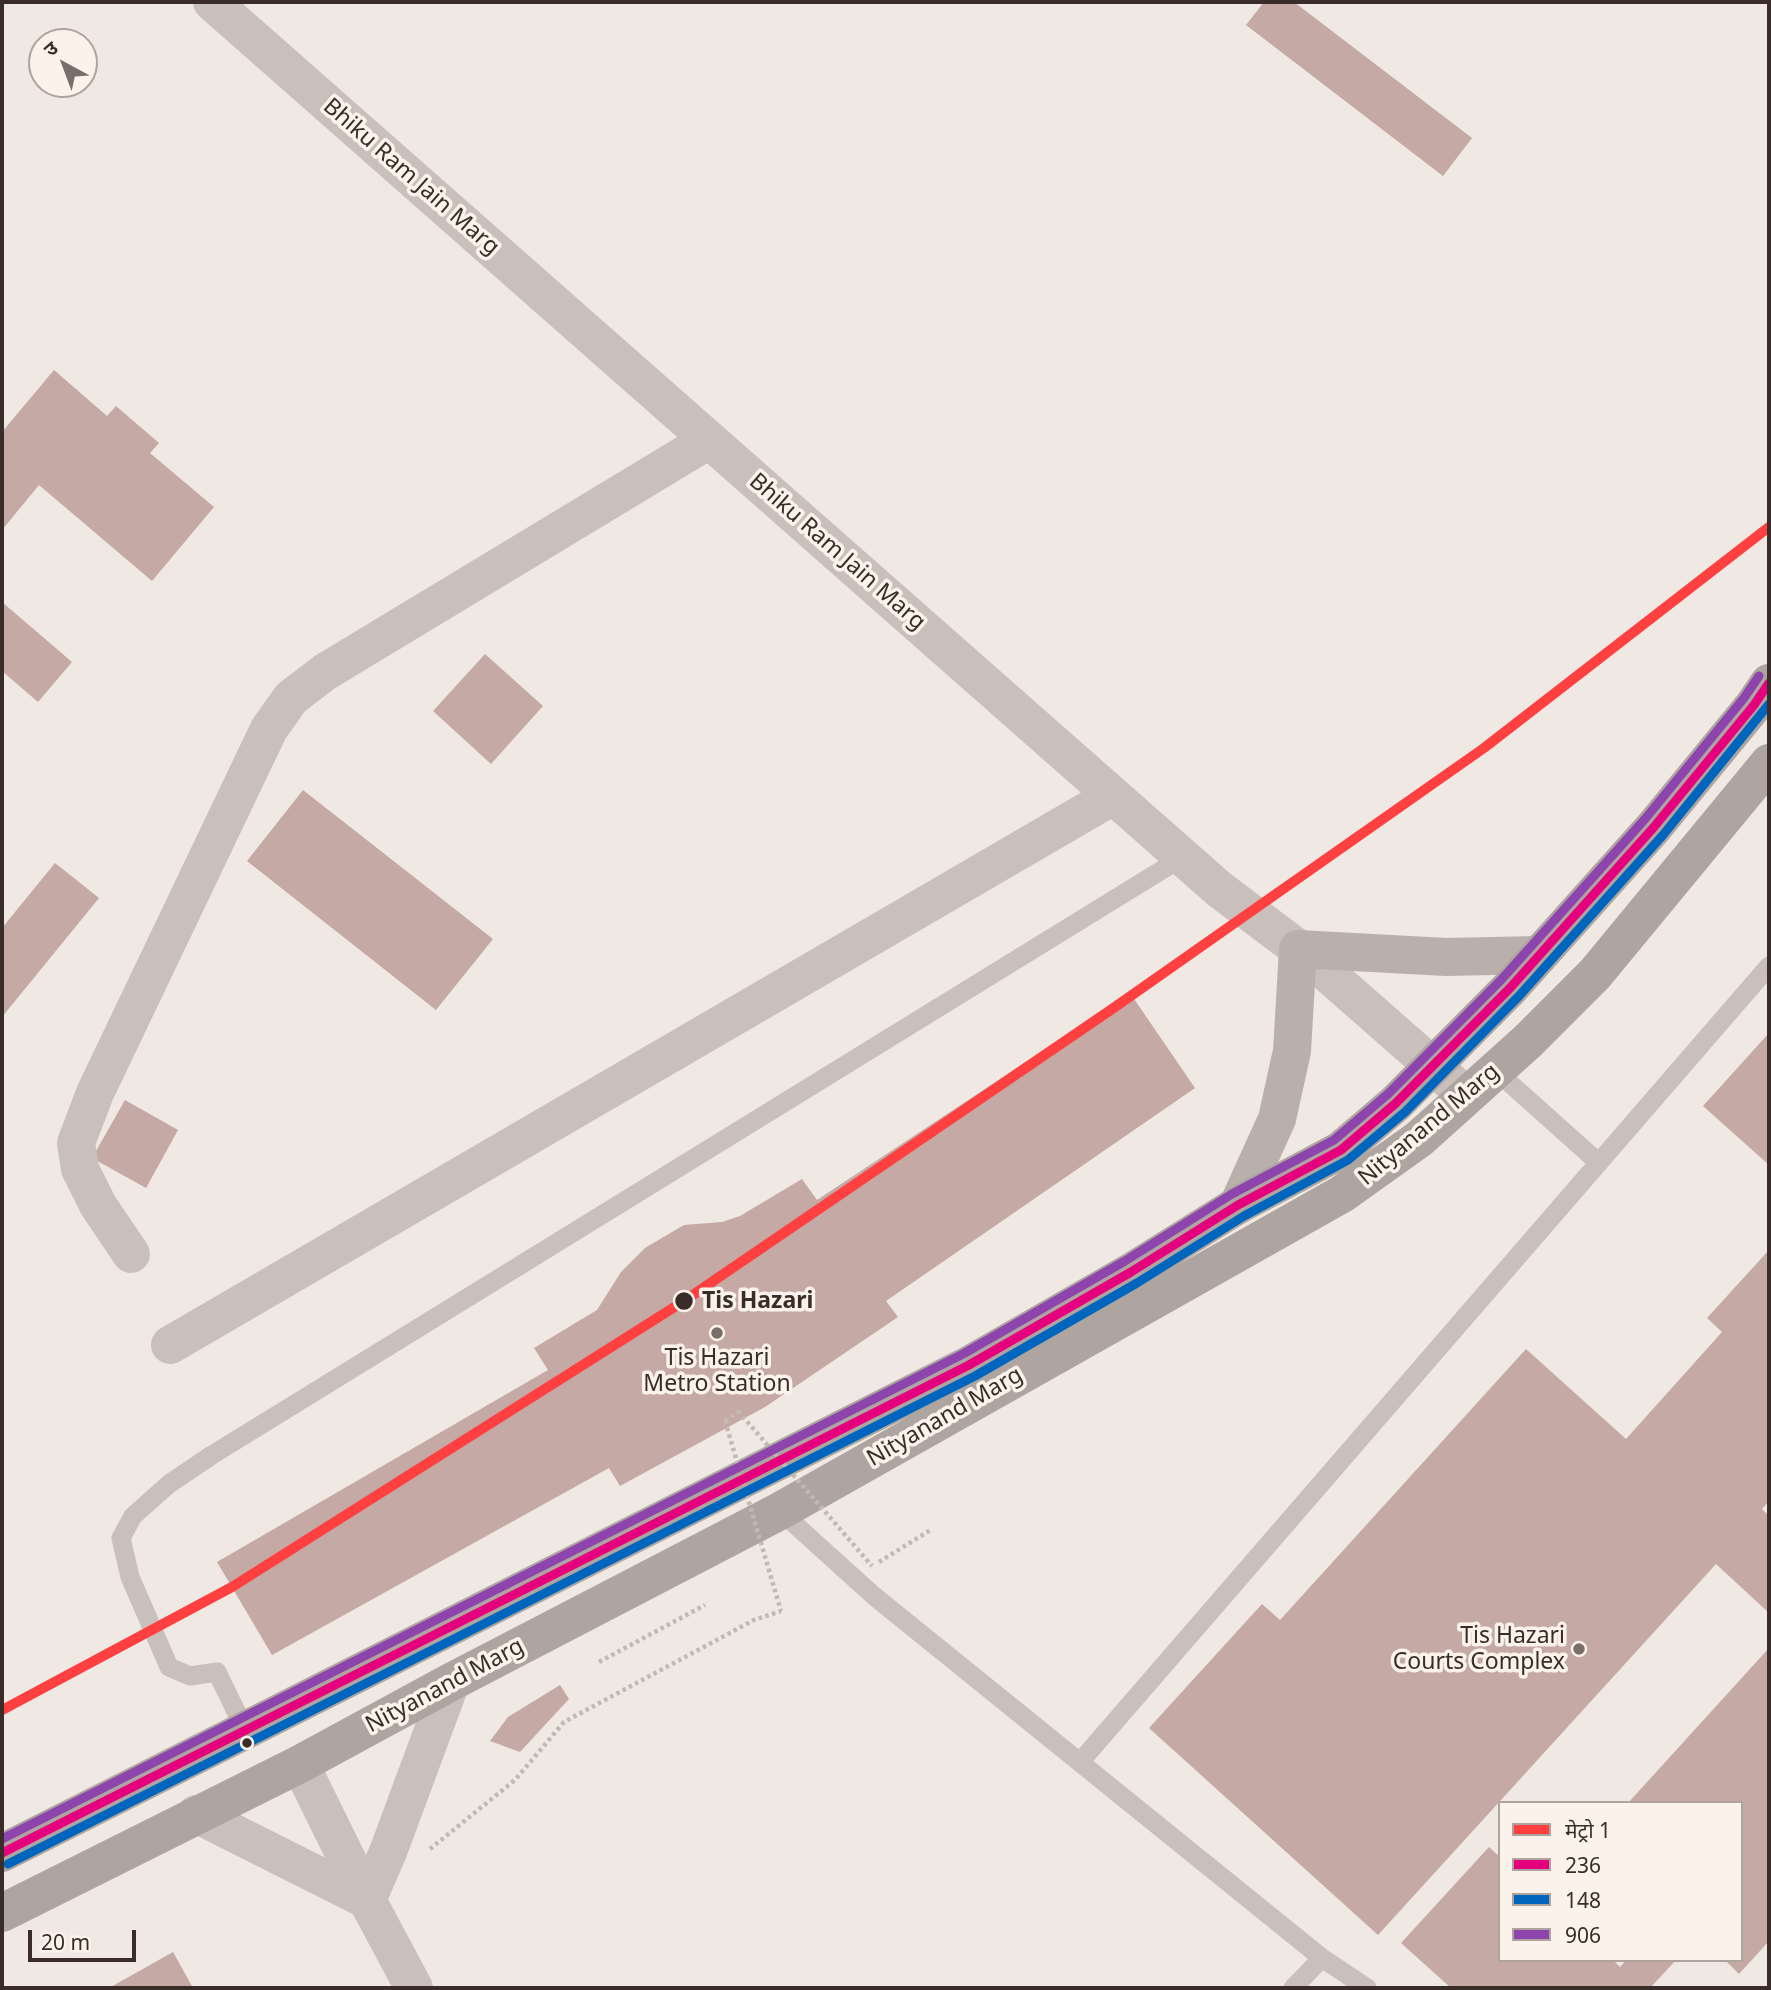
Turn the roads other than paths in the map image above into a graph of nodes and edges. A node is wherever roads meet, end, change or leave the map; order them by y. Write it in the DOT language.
graph roads {
  1 [pos="212,2"];
  2 [pos="709,440"];
  3 [pos="1769,683"];
  4 [pos="1769,763"];
  5 [pos="1112,796"];
  6 [pos="1183,857"];
  7 [pos="1298,949"];
  8 [pos="1539,955"];
  9 [pos="1769,967"];
  10 [pos="1433,1066"];
  11 [pos="1495,1070"];
  12 [pos="1467,1096"];
  13 [pos="1599,1163"];
  14 [pos="1238,1205"];
  15 [pos="131,1254"];
  16 [pos="170,1345"];
  17 [pos="780,1511"];
  18 [pos="451,1682"];
  19 [pos="245,1730"];
  20 [pos="1080,1762"];
  21 [pos="300,1764"];
  22 [pos="196,1815"];
  23 [pos="2,1853"];
  24 [pos="367,1900"];
  25 [pos="2,1913"];
  26 [pos="1322,1958"];
  27 [pos="414,1988"];
  28 [pos="1293,1988"];
  29 [pos="1367,1988"];
  1 -- 2 [label="street, Bhiku Ram Jain Marg"];
  2 -- 5 [label="street, Bhiku Ram Jain Marg"];
  2 -- 15 [label="street"];
  3 -- 8 [label="main road, Nityanand Marg"];
  4 -- 11 [label="main road, Nityanand Marg"];
  5 -- 6 [label="street, Bhiku Ram Jain Marg"];
  5 -- 16 [label="street"];
  6 -- 7 [label="street, Bhiku Ram Jain Marg"];
  6 -- 19 [label="lane"];
  7 -- 8 [label="main road"];
  7 -- 10 [label="street, Bhiku Ram Jain Marg"];
  7 -- 14 [label="main road"];
  8 -- 10 [label="main road, Nityanand Marg"];
  9 -- 13 [label="lane"];
  10 -- 12 [label="street, Bhiku Ram Jain Marg"];
  10 -- 14 [label="main road, Nityanand Marg"];
  11 -- 12 [label="main road, Nityanand Marg"];
  11 -- 13 [label="lane"];
  12 -- 17 [label="main road, Nityanand Marg"];
  13 -- 20 [label="lane"];
  14 -- 19 [label="main road, Nityanand Marg"];
  17 -- 18 [label="main road, Nityanand Marg"];
  17 -- 20 [label="lane"];
  18 -- 21 [label="main road, Nityanand Marg"];
  18 -- 24 [label="street"];
  19 -- 23 [label="main road, Nityanand Marg"];
  20 -- 26 [label="lane"];
  21 -- 22 [label="main road, Nityanand Marg"];
  21 -- 24 [label="street"];
  22 -- 24 [label="street"];
  22 -- 25 [label="main road, Nityanand Marg"];
  24 -- 27 [label="street"];
  26 -- 28 [label="lane"];
  26 -- 29 [label="lane"];
}
